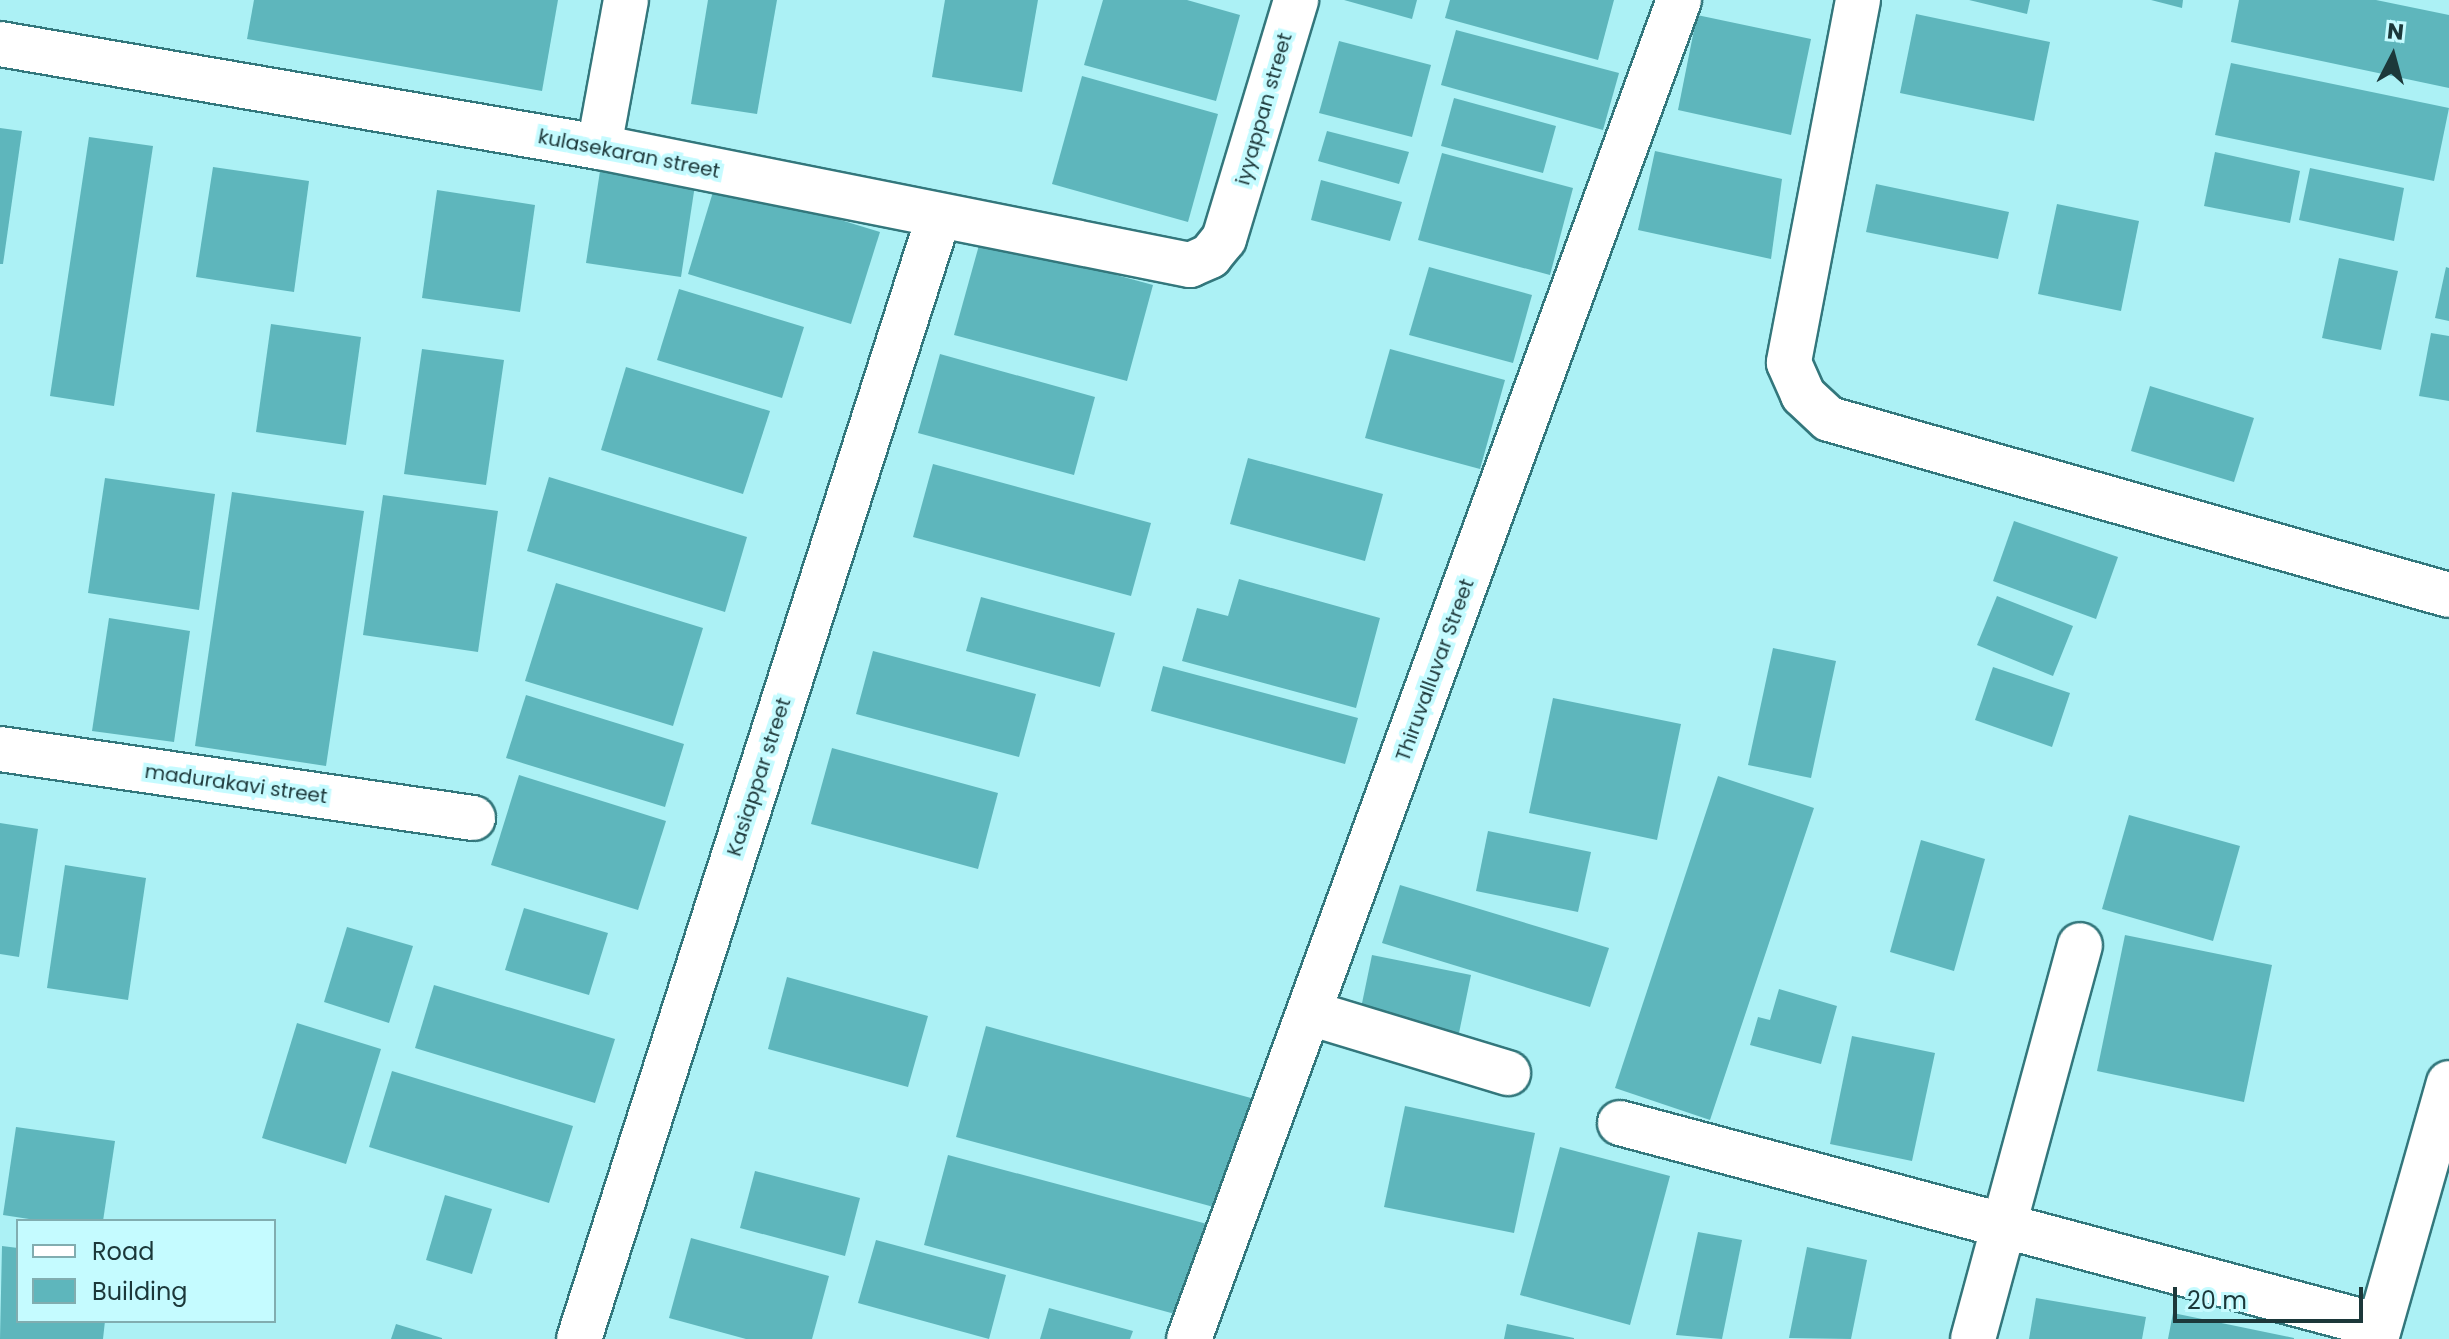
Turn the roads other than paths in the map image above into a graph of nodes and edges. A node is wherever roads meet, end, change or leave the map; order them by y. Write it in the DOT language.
graph roads {
  1 [pos="626,0"];
  2 [pos="1296,0"];
  3 [pos="1679,0"];
  4 [pos="1858,0"];
  5 [pos="0,44"];
  6 [pos="599,147"];
  7 [pos="939,216"];
  8 [pos="1233,218"];
  9 [pos="2449,595"];
  10 [pos="0,749"];
  11 [pos="473,818"];
  12 [pos="2080,945"];
  13 [pos="1310,1013"];
  14 [pos="1508,1073"];
  15 [pos="2449,1083"];
  16 [pos="1620,1123"];
  17 [pos="2002,1223"];
  18 [pos="2378,1333"];
  19 [pos="579,1339"];
  20 [pos="1189,1339"];
  21 [pos="1973,1339"];
  1 -- 6 [label="street"];
  2 -- 8 [label="street, iyyappan street"];
  3 -- 13 [label="street, Thiruvalluvar Street"];
  4 -- 9 [label="street"];
  5 -- 6 [label="street, kulasekaran street"];
  6 -- 7 [label="street, kulasekaran street"];
  7 -- 8 [label="street, kulasekaran street"];
  7 -- 19 [label="street, Kasiappar street"];
  10 -- 11 [label="street, madurakavi street"];
  12 -- 17 [label="street"];
  13 -- 14 [label="street"];
  13 -- 20 [label="street, Thiruvalluvar Street"];
  15 -- 18 [label="street"];
  16 -- 17 [label="street"];
  17 -- 18 [label="street"];
  17 -- 21 [label="street"];
}
